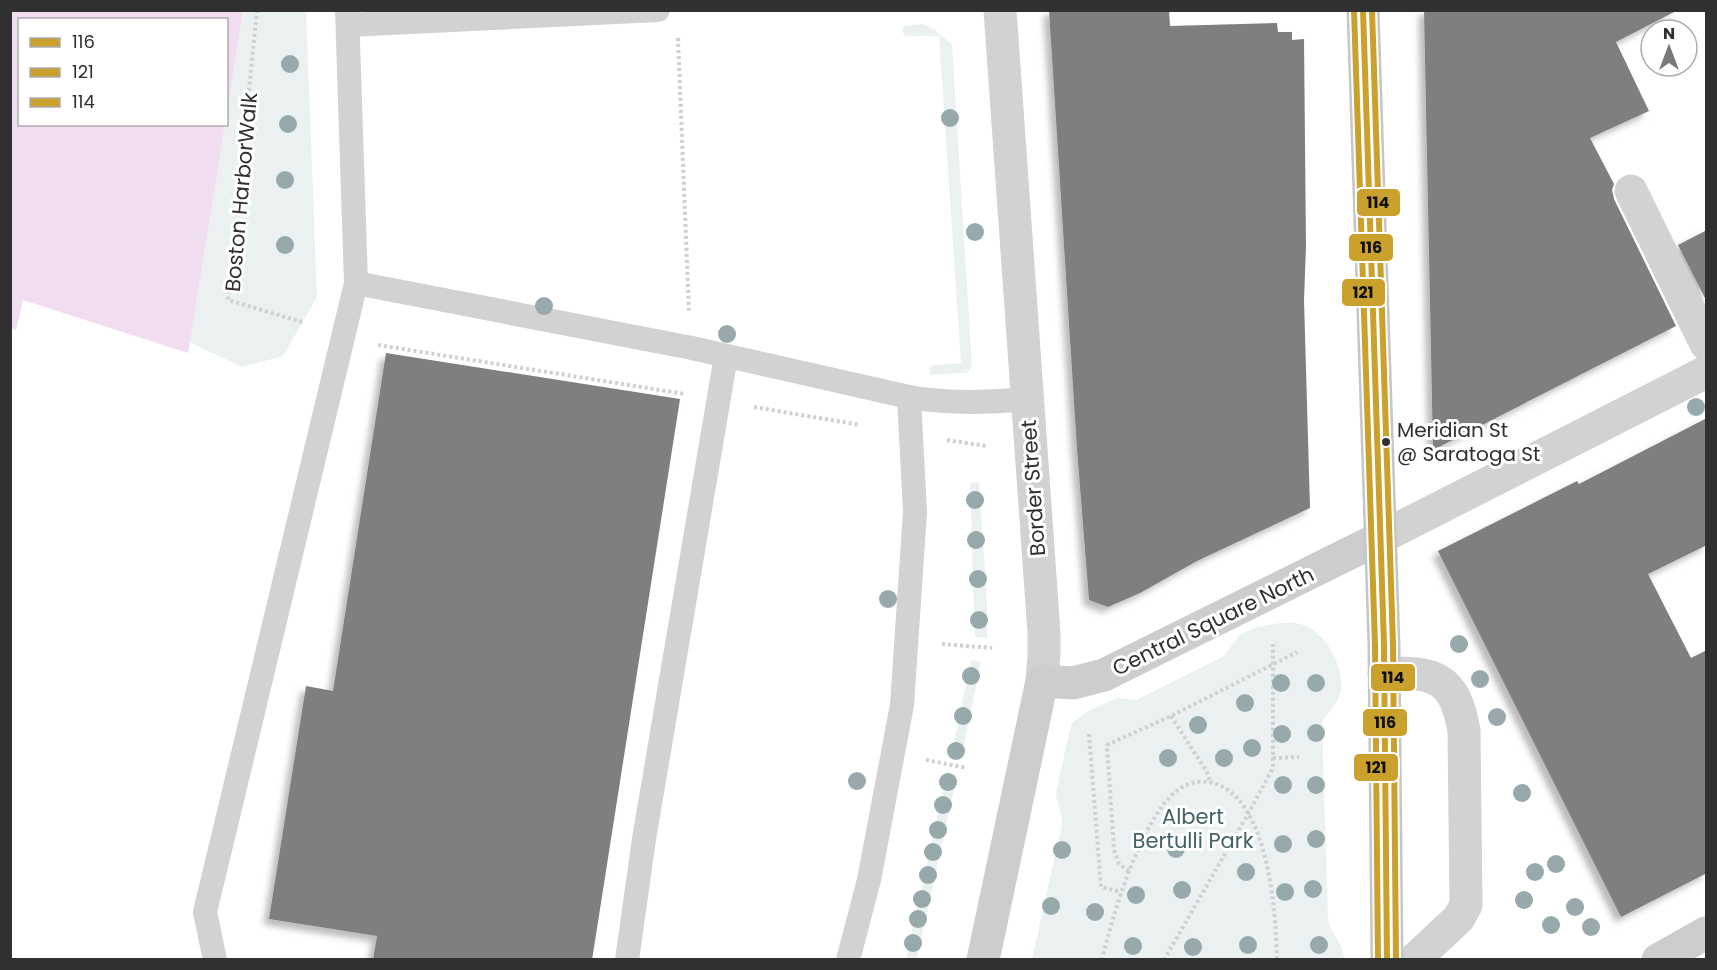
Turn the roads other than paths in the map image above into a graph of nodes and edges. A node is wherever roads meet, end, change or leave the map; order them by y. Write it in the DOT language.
graph roads {
  1 [pos="658,10"];
  2 [pos="1000,10"];
  3 [pos="1363,10"];
  4 [pos="347,18"];
  5 [pos="1631,191"];
  6 [pos="356,283"];
  7 [pos="1707,344"];
  8 [pos="726,356"];
  9 [pos="1707,372"];
  10 [pos="909,397"];
  11 [pos="1027,399"];
  12 [pos="1380,538"];
  13 [pos="1384,673"];
  14 [pos="1042,681"];
  15 [pos="1707,933"];
  16 [pos="215,960"];
  17 [pos="627,960"];
  18 [pos="848,960"];
  19 [pos="982,960"];
  20 [pos="1387,960"];
  21 [pos="1414,960"];
  22 [pos="1658,960"];
  1 -- 4 [label="lane"];
  2 -- 11 [label="street, Border Street"];
  3 -- 12 [label="main road"];
  4 -- 6 [label="lane"];
  5 -- 7 [label="street"];
  6 -- 8 [label="lane"];
  6 -- 16 [label="lane"];
  8 -- 10 [label="lane"];
  8 -- 17 [label="lane"];
  9 -- 12 [label="street"];
  10 -- 11 [label="lane"];
  10 -- 18 [label="lane"];
  11 -- 14 [label="street, Border Street"];
  12 -- 13 [label="main road"];
  12 -- 14 [label="main road, Central Square North"];
  13 -- 20 [label="main road"];
  13 -- 21 [label="street"];
  14 -- 19 [label="main road, Border Street"];
  15 -- 22 [label="main road"];
}
